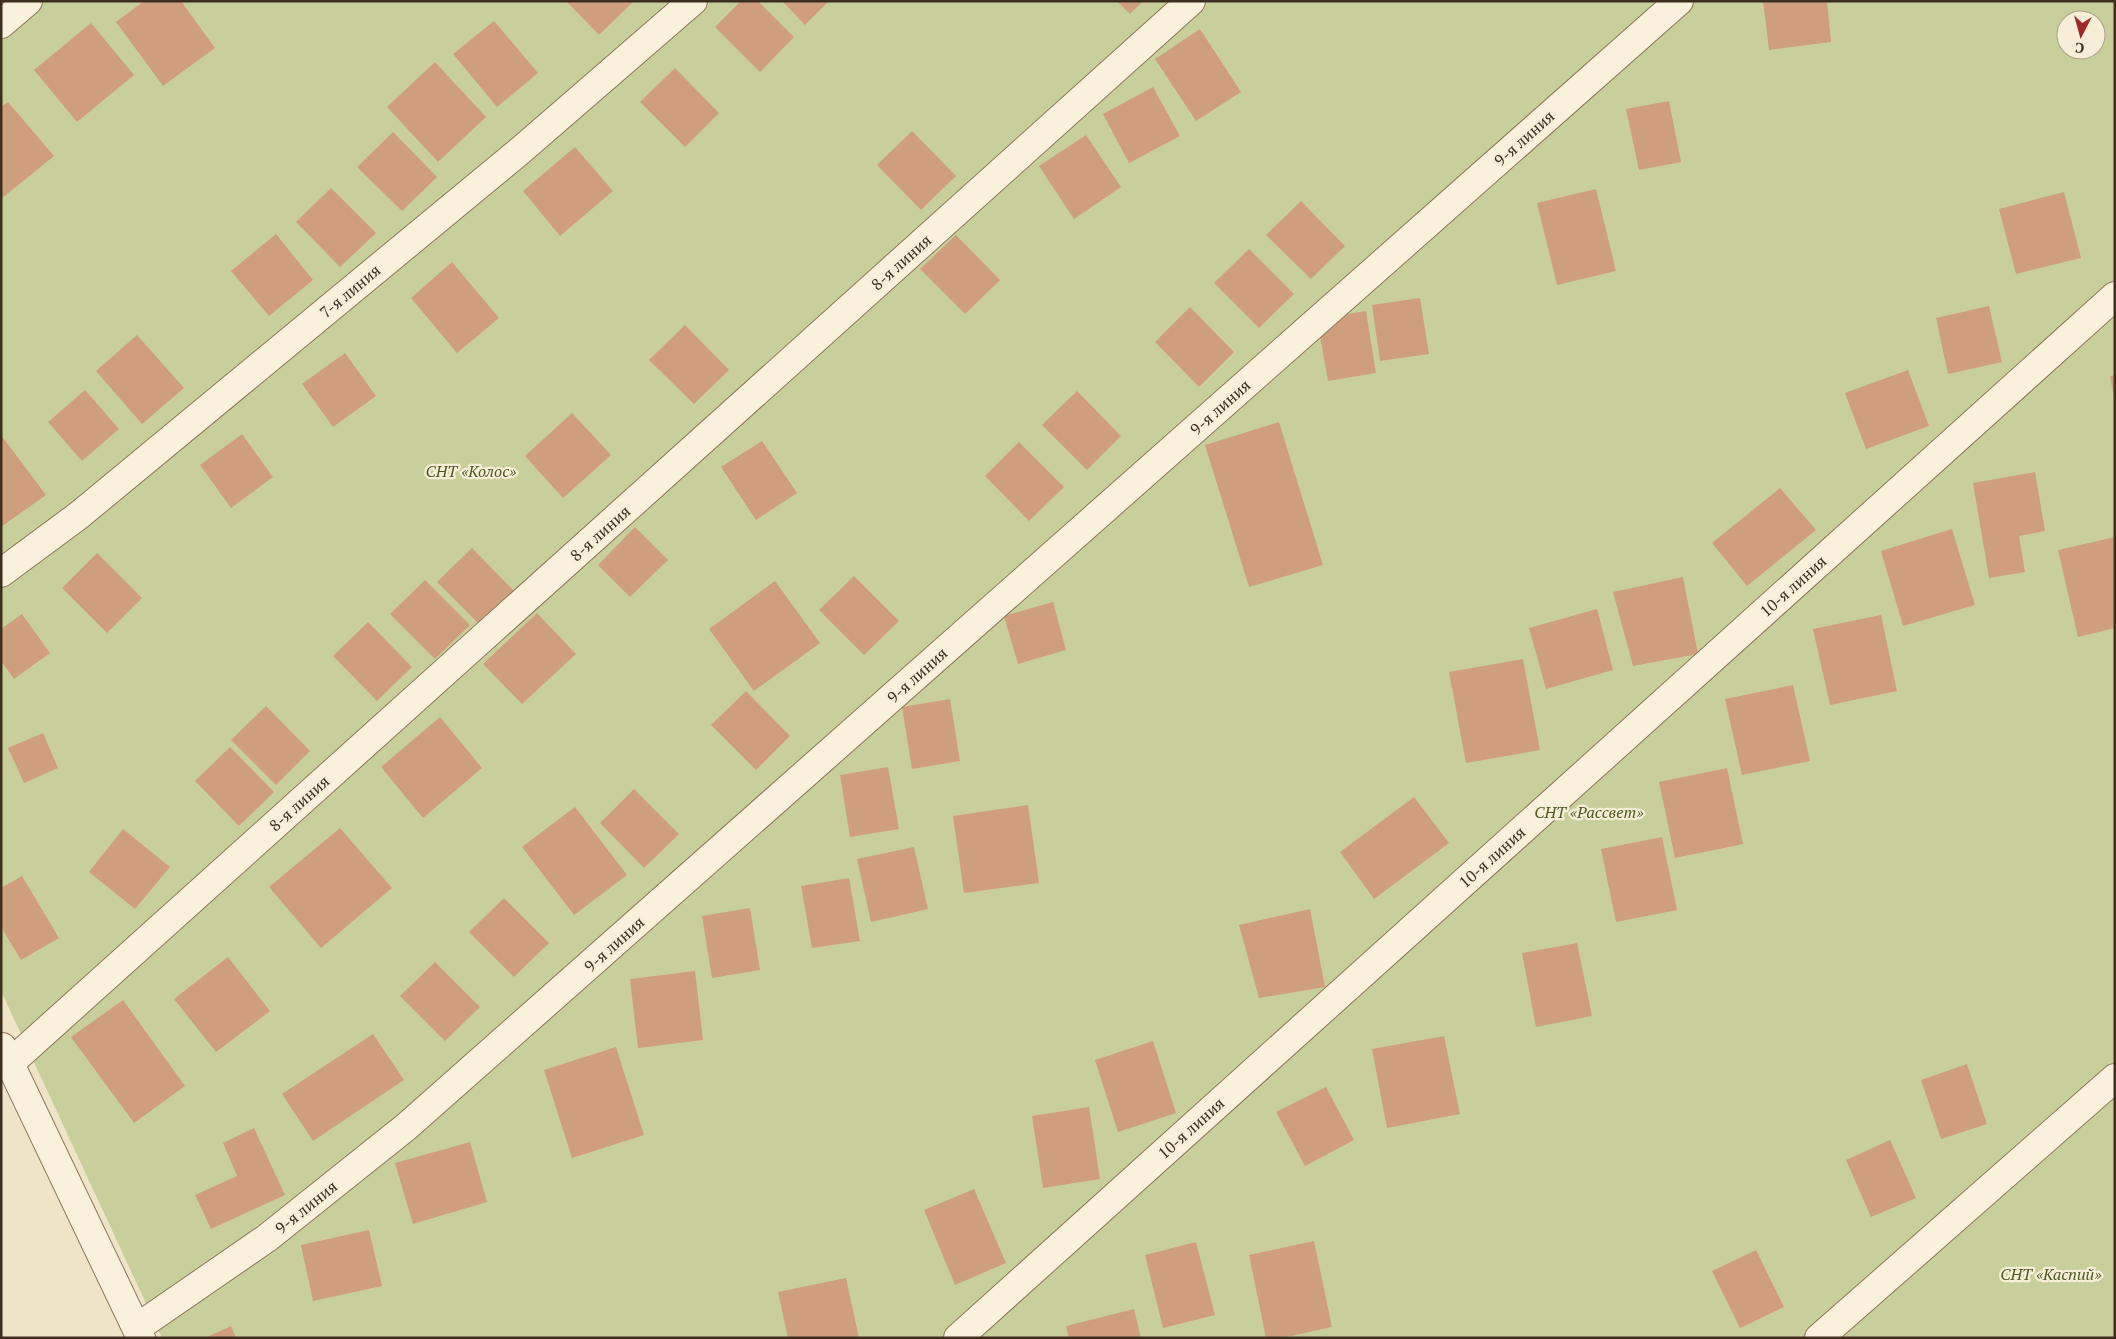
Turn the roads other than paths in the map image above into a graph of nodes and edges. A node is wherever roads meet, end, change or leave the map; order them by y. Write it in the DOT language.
graph roads {
  1 [pos="28,1"];
  2 [pos="693,1"];
  3 [pos="1191,1"];
  4 [pos="1679,1"];
  5 [pos="1,24"];
  6 [pos="2115,296"];
  7 [pos="1,573"];
  8 [pos="5,1055"];
  9 [pos="2115,1078"];
  10 [pos="140,1332"];
  11 [pos="958,1338"];
  12 [pos="1819,1338"];
  1 -- 5 [label="street"];
  2 -- 7 [label="street, 7-я линия"];
  3 -- 8 [label="street, 8-я линия"];
  4 -- 10 [label="street, 9-я линия"];
  6 -- 11 [label="street, 10-я линия"];
  8 -- 10 [label="street"];
  9 -- 12 [label="street"];
}
